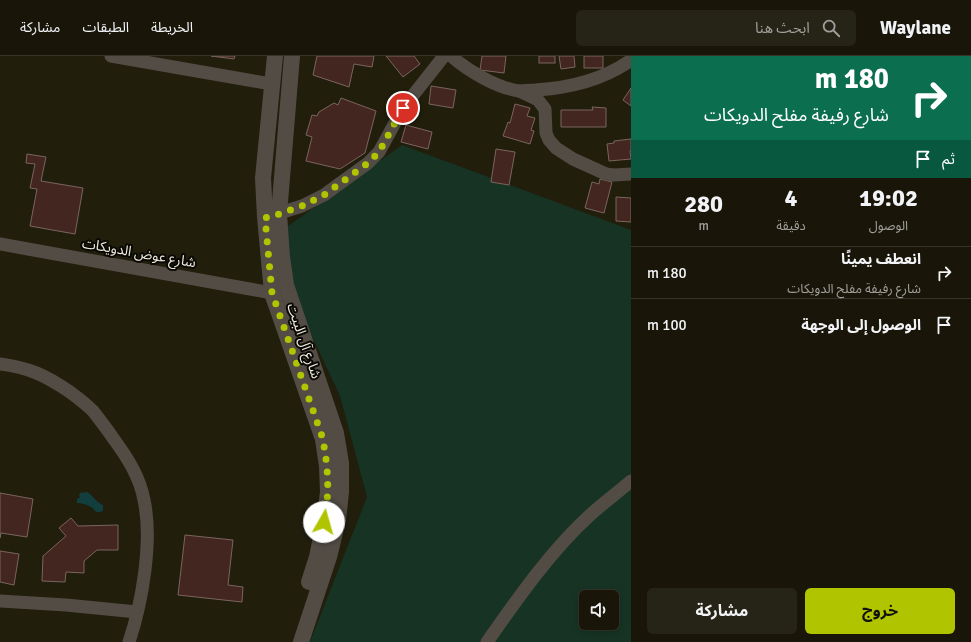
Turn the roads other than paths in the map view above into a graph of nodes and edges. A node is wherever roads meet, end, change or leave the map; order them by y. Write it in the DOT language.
graph roads {
  1 [pos="111,56"];
  2 [pos="275,56"];
  3 [pos="292,56"];
  4 [pos="444,56"];
  5 [pos="451,56"];
  6 [pos="631,60"];
  7 [pos="271,84"];
  8 [pos="519,91"];
  9 [pos="631,174"];
  10 [pos="272,216"];
  11 [pos="0,244"];
  12 [pos="272,293"];
  13 [pos="0,364"];
  14 [pos="631,481"];
  15 [pos="0,602"];
  16 [pos="137,612"];
  17 [pos="129,642"];
  18 [pos="291,642"];
  19 [pos="301,642"];
  20 [pos="487,642"];
  1 -- 7 [label="street"];
  2 -- 7 [label="street, شارع آل البيت"];
  3 -- 10 [label="street, شارع آل البيت"];
  4 -- 10 [label="street"];
  5 -- 8 [label="street"];
  6 -- 8 [label="street"];
  7 -- 10 [label="street, شارع آل البيت"];
  8 -- 9 [label="street"];
  10 -- 12 [label="street, شارع آل البيت"];
  10 -- 19 [label="street, شارع آل البيت"];
  11 -- 12 [label="street, شارع عوض الدويكات"];
  12 -- 18 [label="street, شارع آل البيت"];
  13 -- 16 [label="street"];
  14 -- 20 [label="street"];
  15 -- 16 [label="street"];
  16 -- 17 [label="street"];
}
